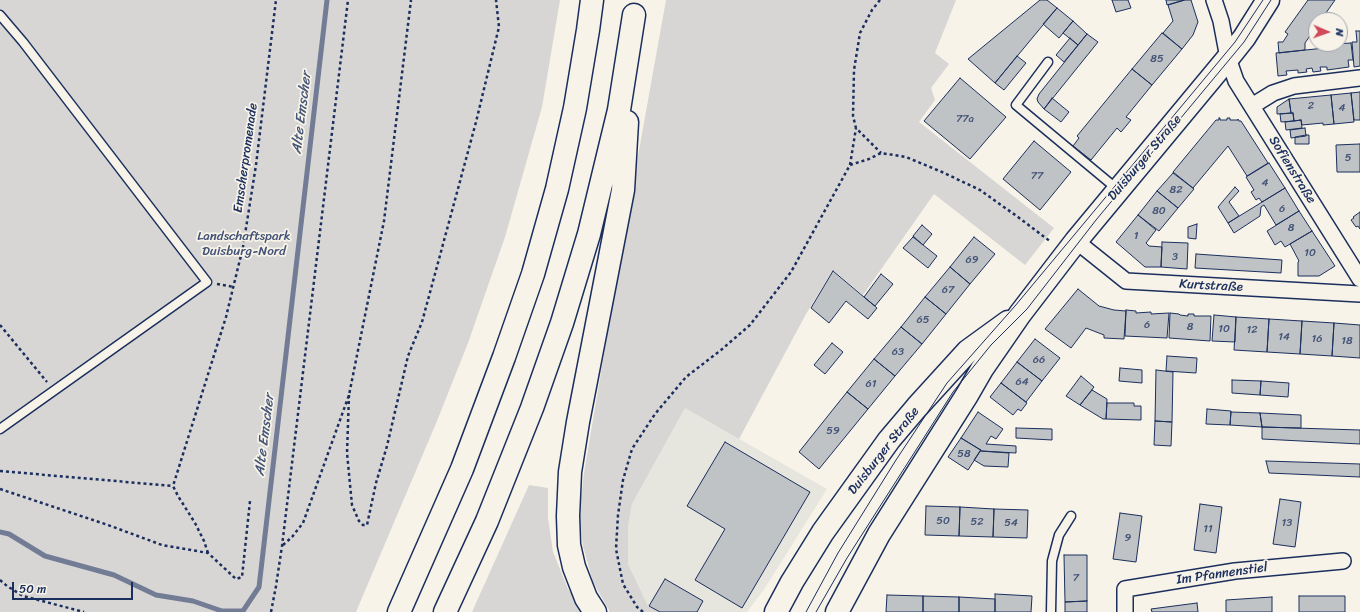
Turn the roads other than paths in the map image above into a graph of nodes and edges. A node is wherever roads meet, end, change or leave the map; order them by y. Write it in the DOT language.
graph roads {
  1 [pos="592,0"];
  2 [pos="1214,0"];
  3 [pos="1268,0"];
  4 [pos="634,8"];
  5 [pos="0,15"];
  6 [pos="1228,58"];
  7 [pos="1048,62"];
  8 [pos="1360,78"];
  9 [pos="1252,106"];
  10 [pos="1118,190"];
  11 [pos="1071,248"];
  12 [pos="1360,279"];
  13 [pos="1360,294"];
  14 [pos="1020,314"];
  15 [pos="0,429"];
  16 [pos="1071,516"];
  17 [pos="1343,561"];
  18 [pos="399,612"];
  19 [pos="445,612"];
  20 [pos="595,612"];
  21 [pos="776,612"];
  22 [pos="837,612"];
  23 [pos="1051,612"];
  24 [pos="1125,612"];
  1 -- 18 [label="main road"];
  2 -- 6 [label="street, Sofienstraße"];
  3 -- 6 [label="main road, Duisburger Straße"];
  4 -- 19 [label="main road"];
  4 -- 20 [label="main road"];
  5 -- 15 [label="lane"];
  6 -- 9 [label="street, Sofienstraße"];
  6 -- 10 [label="main road, Duisburger Straße"];
  7 -- 10 [label="lane"];
  8 -- 9 [label="street"];
  9 -- 12 [label="street, Sofienstraße"];
  10 -- 11 [label="main road, Duisburger Straße"];
  11 -- 13 [label="street, Kurtstraße"];
  11 -- 14 [label="main road, Duisburger Straße"];
  14 -- 21 [label="main road, Duisburger Straße"];
  14 -- 22 [label="main road, Duisburger Straße"];
  16 -- 23 [label="lane"];
  17 -- 24 [label="street, Im Pfannenstiel"];
}
